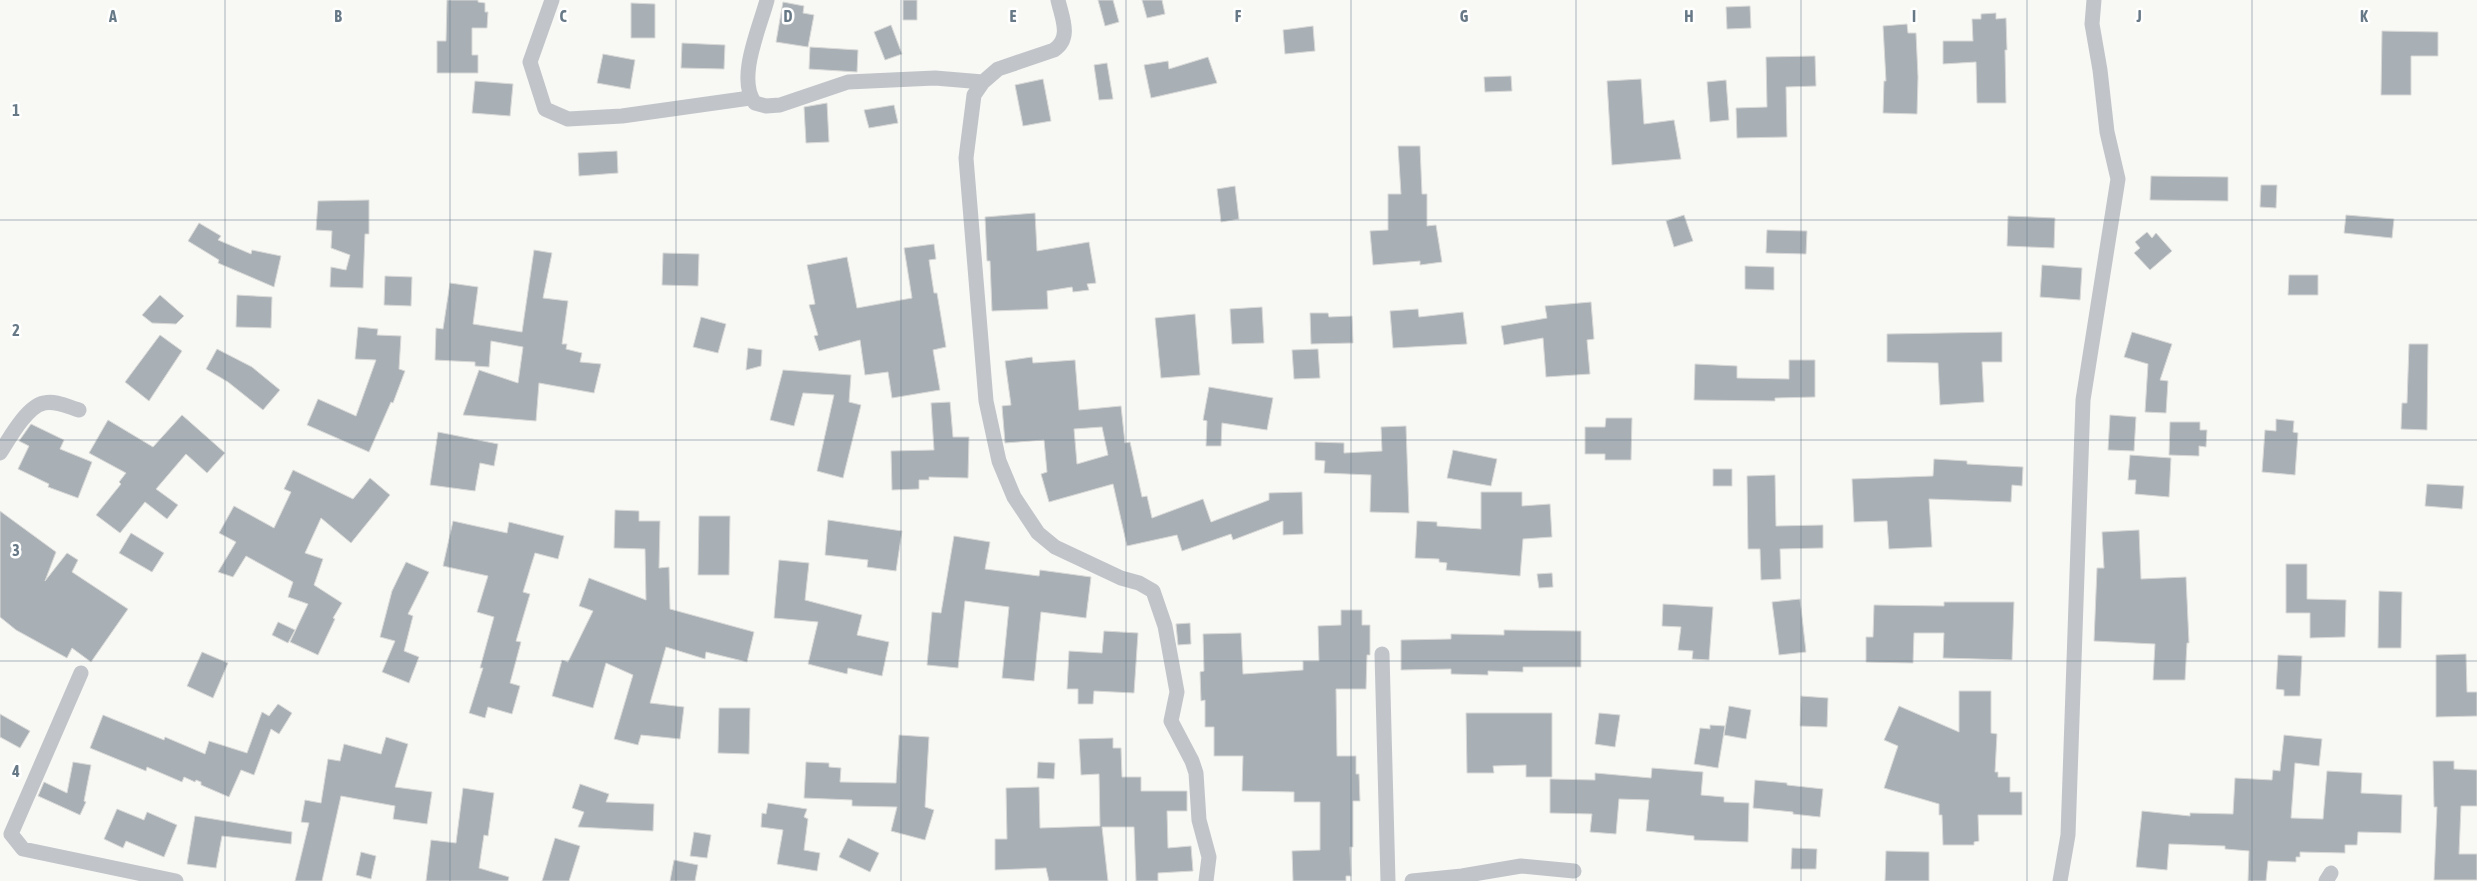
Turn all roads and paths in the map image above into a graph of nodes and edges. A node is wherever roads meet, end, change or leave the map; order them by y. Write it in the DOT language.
graph roads {
  1 [pos="552,0"];
  2 [pos="768,0"];
  3 [pos="1058,0"];
  4 [pos="2094,0"];
  5 [pos="983,82"];
  6 [pos="750,98"];
  7 [pos="79,410"];
  8 [pos="0,453"];
  9 [pos="1382,654"];
  10 [pos="81,673"];
  11 [pos="1574,871"];
  12 [pos="176,881"];
  13 [pos="1206,881"];
  14 [pos="1388,881"];
  15 [pos="1412,881"];
  16 [pos="2060,881"];
  1 -- 6 [label="street"];
  2 -- 6 [label="street"];
  3 -- 5 [label="street"];
  4 -- 16 [label="street"];
  5 -- 6 [label="street"];
  5 -- 13 [label="street"];
  7 -- 8 [label="street"];
  9 -- 14 [label="street"];
  10 -- 12 [label="street"];
  11 -- 15 [label="street"];
}
